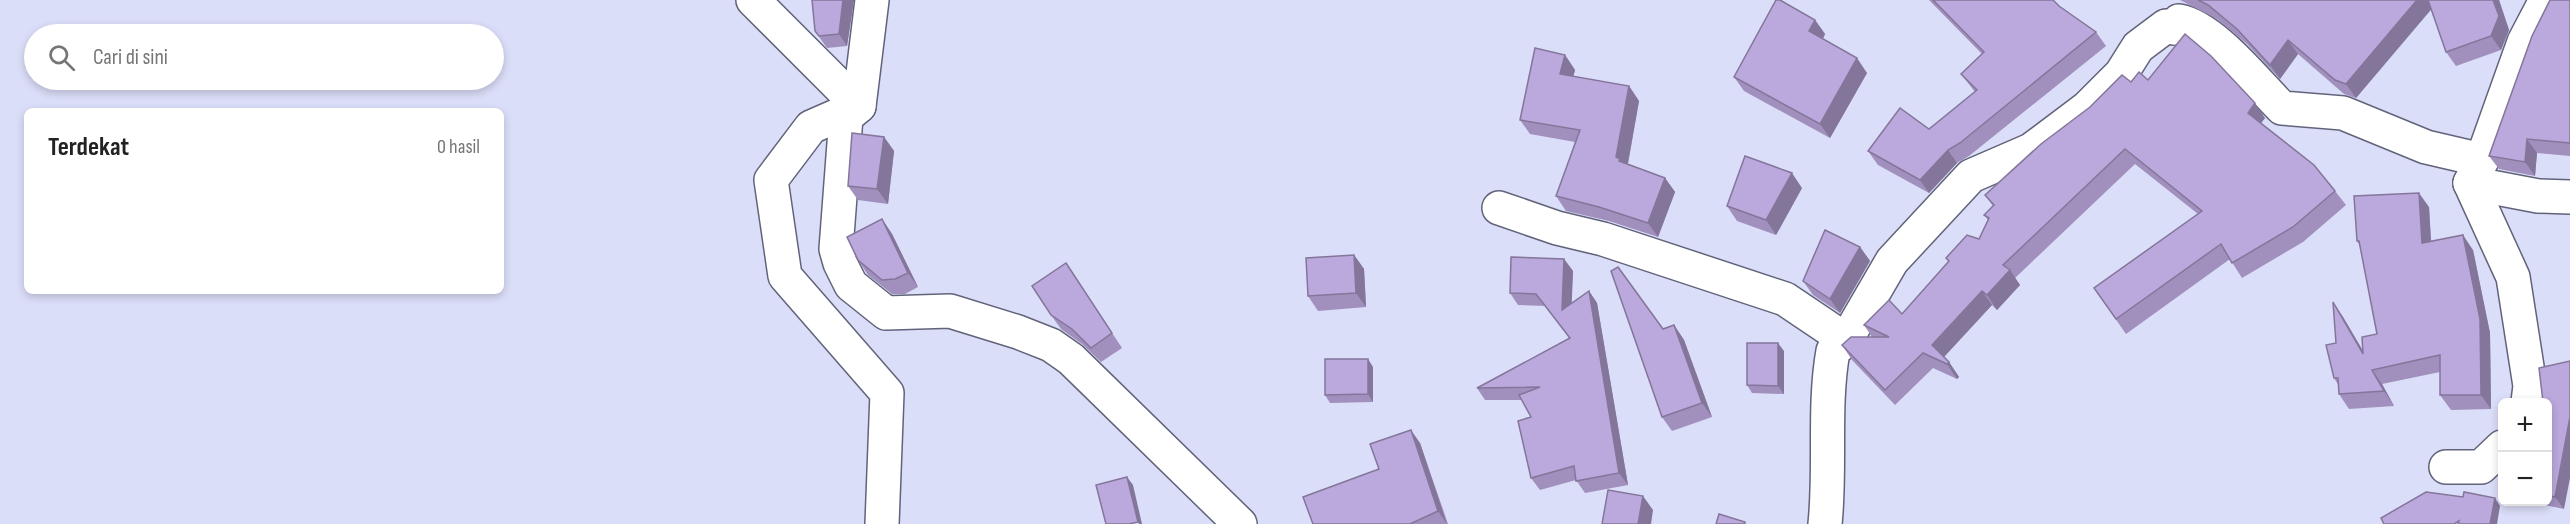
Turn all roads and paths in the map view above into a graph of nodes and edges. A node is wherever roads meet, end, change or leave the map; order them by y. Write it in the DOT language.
graph roads {
  1 [pos="753,0"];
  2 [pos="872,0"];
  3 [pos="2546,0"];
  4 [pos="859,106"];
  5 [pos="2476,171"];
  6 [pos="2570,197"];
  7 [pos="1499,208"];
  8 [pos="1846,340"];
  9 [pos="2528,398"];
  10 [pos="2498,451"];
  11 [pos="2446,467"];
  12 [pos="882,524"];
  13 [pos="1240,524"];
  14 [pos="1825,524"];
  1 -- 4 [label="street"];
  2 -- 4 [label="street"];
  3 -- 5 [label="street"];
  4 -- 12 [label="street"];
  4 -- 13 [label="street"];
  5 -- 6 [label="street"];
  5 -- 8 [label="street"];
  5 -- 9 [label="street"];
  7 -- 8 [label="street"];
  8 -- 14 [label="street"];
  10 -- 11 [label="street"];
}
